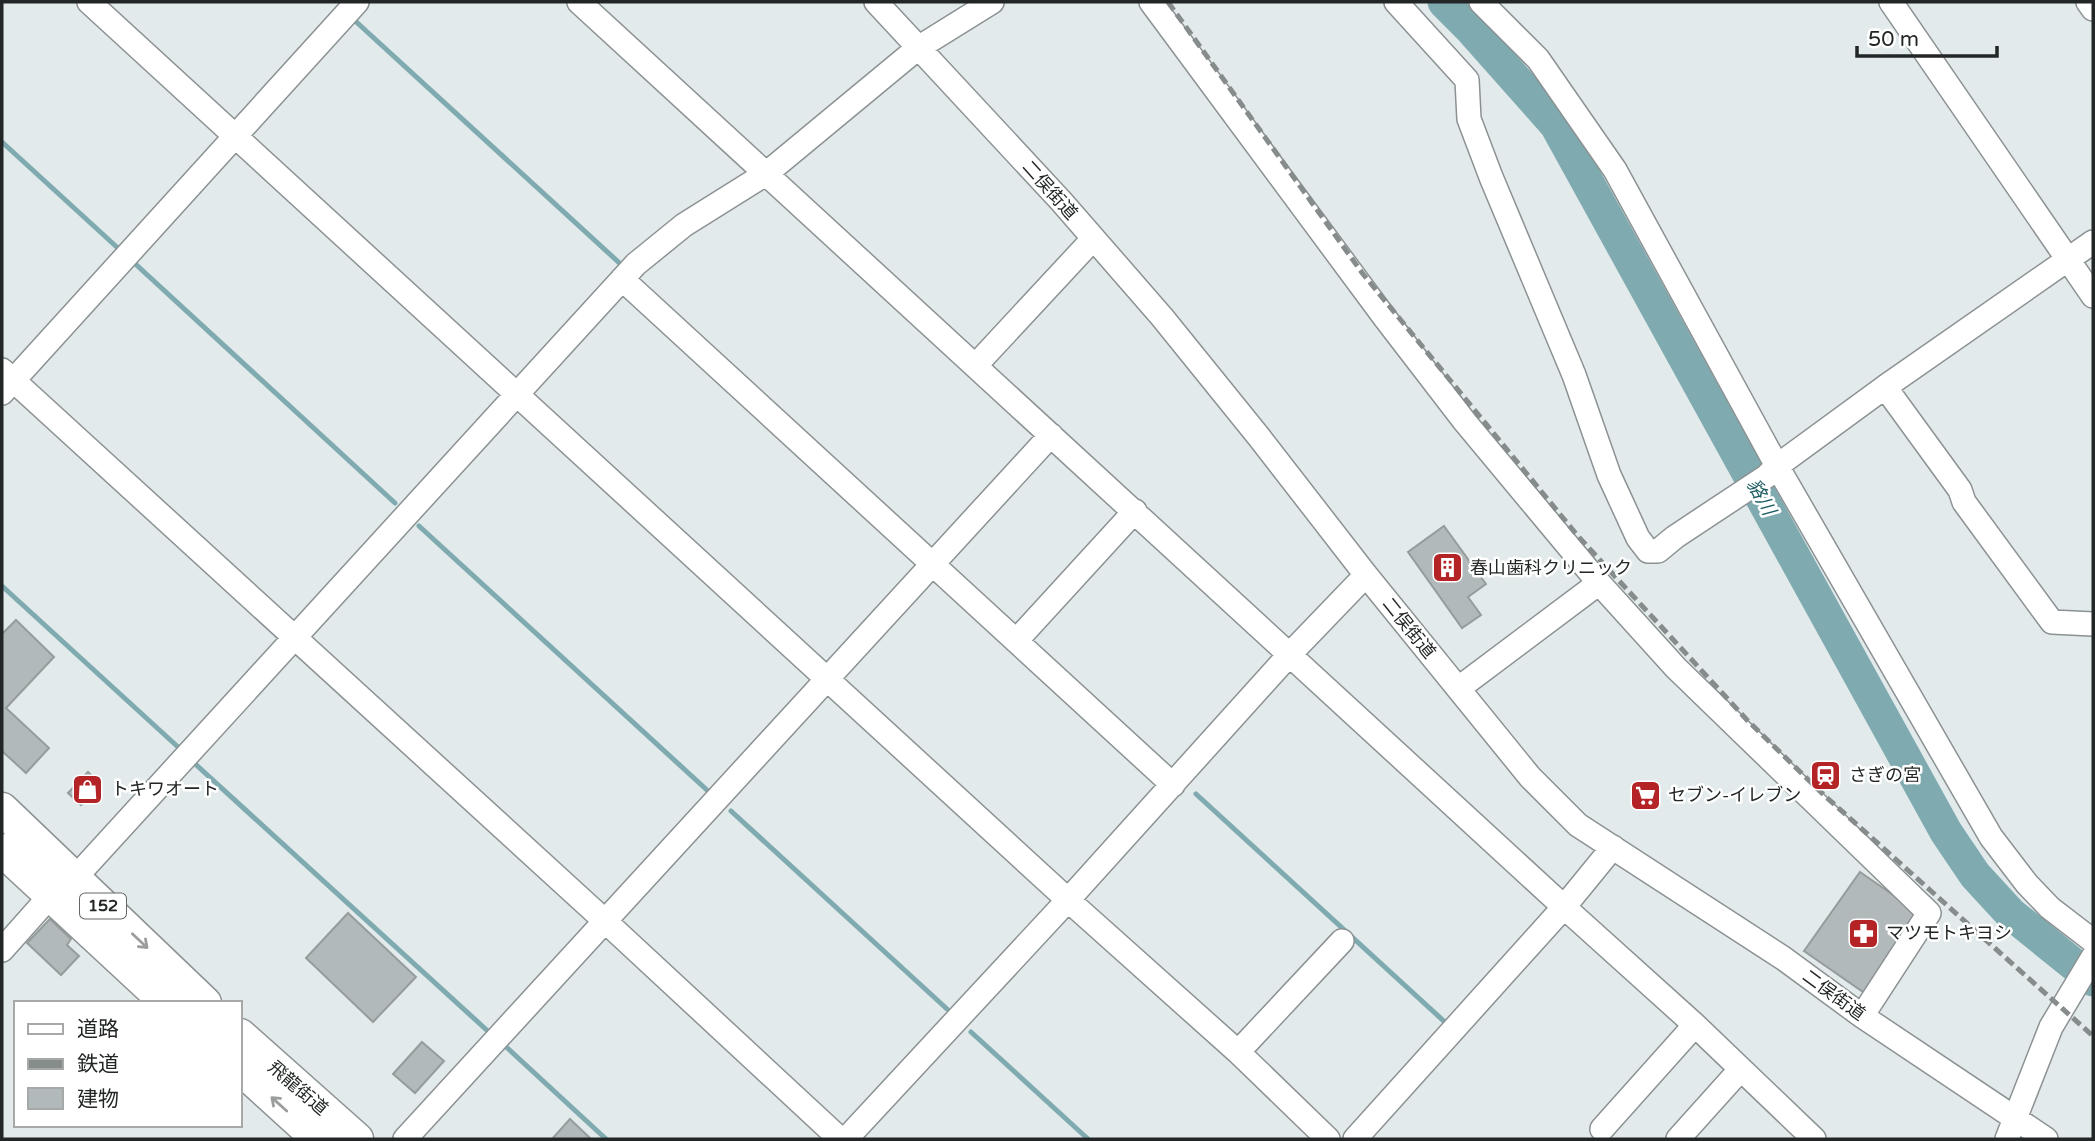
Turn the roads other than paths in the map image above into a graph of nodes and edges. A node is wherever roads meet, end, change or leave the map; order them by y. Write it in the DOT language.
graph roads {
  1 [pos="89,2"];
  2 [pos="357,2"];
  3 [pos="579,2"];
  4 [pos="876,2"];
  5 [pos="992,2"];
  6 [pos="1151,2"];
  7 [pos="1396,2"];
  8 [pos="1481,2"];
  9 [pos="1891,2"];
  10 [pos="2088,2"];
  11 [pos="2093,9"];
  12 [pos="918,48"];
  13 [pos="236,134"];
  14 [pos="767,173"];
  15 [pos="1093,239"];
  16 [pos="2093,242"];
  17 [pos="2068,259"];
  18 [pos="627,274"];
  19 [pos="2093,296"];
  20 [pos="976,365"];
  21 [pos="6,381"];
  22 [pos="1885,387"];
  23 [pos="517,393"];
  24 [pos="1051,435"];
  25 [pos="1772,471"];
  26 [pos="1135,511"];
  27 [pos="932,565"];
  28 [pos="1366,575"];
  29 [pos="1599,583"];
  30 [pos="2093,624"];
  31 [pos="1021,635"];
  32 [pos="294,639"];
  33 [pos="1290,654"];
  34 [pos="828,680"];
  35 [pos="1459,688"];
  36 [pos="1172,785"];
  37 [pos="2,809"];
  38 [pos="1613,847"];
  39 [pos="2,850"];
  40 [pos="62,887"];
  41 [pos="1068,900"];
  42 [pos="1564,907"];
  43 [pos="604,921"];
  44 [pos="1342,940"];
  45 [pos="2,950"];
  46 [pos="2093,952"];
  47 [pos="165,1001"];
  48 [pos="203,1001"];
  49 [pos="1862,1016"];
  50 [pos="1695,1024"];
  51 [pos="242,1037"];
  52 [pos="1238,1052"];
  53 [pos="1740,1070"];
  54 [pos="242,1071"];
  55 [pos="1602,1129"];
  56 [pos="2011,1130"];
  57 [pos="318,1139"];
  58 [pos="357,1139"];
  59 [pos="405,1139"];
  60 [pos="840,1139"];
  61 [pos="846,1139"];
  62 [pos="1328,1139"];
  63 [pos="1355,1139"];
  64 [pos="1678,1139"];
  65 [pos="1814,1139"];
  66 [pos="2046,1139"];
  1 -- 13 [label="street"];
  2 -- 13 [label="street"];
  3 -- 14 [label="street"];
  4 -- 12 [label="street, 二俣街道"];
  5 -- 12 [label="street"];
  6 -- 29 [label="street"];
  7 -- 25 [label="street"];
  8 -- 25 [label="street"];
  9 -- 17 [label="street"];
  10 -- 11 [label="street"];
  12 -- 14 [label="street"];
  12 -- 15 [label="street, 二俣街道"];
  13 -- 21 [label="street"];
  13 -- 23 [label="street"];
  14 -- 18 [label="street"];
  14 -- 20 [label="street"];
  15 -- 20 [label="street"];
  15 -- 28 [label="street, 二俣街道"];
  16 -- 17 [label="street"];
  17 -- 19 [label="street"];
  17 -- 22 [label="street"];
  18 -- 23 [label="street"];
  18 -- 27 [label="street"];
  20 -- 24 [label="street"];
  21 -- 32 [label="street"];
  22 -- 25 [label="street"];
  22 -- 30 [label="street"];
  23 -- 32 [label="street"];
  23 -- 34 [label="street"];
  24 -- 26 [label="street"];
  24 -- 27 [label="street"];
  25 -- 46 [label="street"];
  26 -- 31 [label="street"];
  26 -- 33 [label="street"];
  27 -- 31 [label="street"];
  27 -- 34 [label="street"];
  28 -- 33 [label="street"];
  28 -- 35 [label="street, 二俣街道"];
  29 -- 35 [label="street"];
  29 -- 49 [label="street"];
  31 -- 36 [label="street"];
  32 -- 40 [label="street"];
  32 -- 43 [label="street"];
  33 -- 36 [label="street"];
  33 -- 42 [label="street"];
  34 -- 41 [label="street"];
  34 -- 43 [label="street"];
  35 -- 38 [label="street, 二俣街道"];
  36 -- 41 [label="street"];
  37 -- 40 [label="highway, 152"];
  38 -- 42 [label="street"];
  38 -- 49 [label="street, 二俣街道"];
  39 -- 40 [label="highway, 152"];
  40 -- 45 [label="street"];
  40 -- 47 [label="highway, 152"];
  40 -- 48 [label="highway, 152, one-way"];
  41 -- 52 [label="street"];
  41 -- 61 [label="street"];
  42 -- 50 [label="street"];
  42 -- 63 [label="street"];
  43 -- 59 [label="street"];
  43 -- 60 [label="street"];
  44 -- 52 [label="street"];
  46 -- 56 [label="street"];
  49 -- 56 [label="street, 二俣街道"];
  50 -- 53 [label="street"];
  50 -- 55 [label="street"];
  51 -- 58 [label="highway, 飛龍街道"];
  52 -- 62 [label="street"];
  53 -- 64 [label="street"];
  53 -- 65 [label="street"];
  57 -- 54 [label="highway, 飛龍街道, one-way"];
  56 -- 66 [label="street, 二俣街道"];
}
